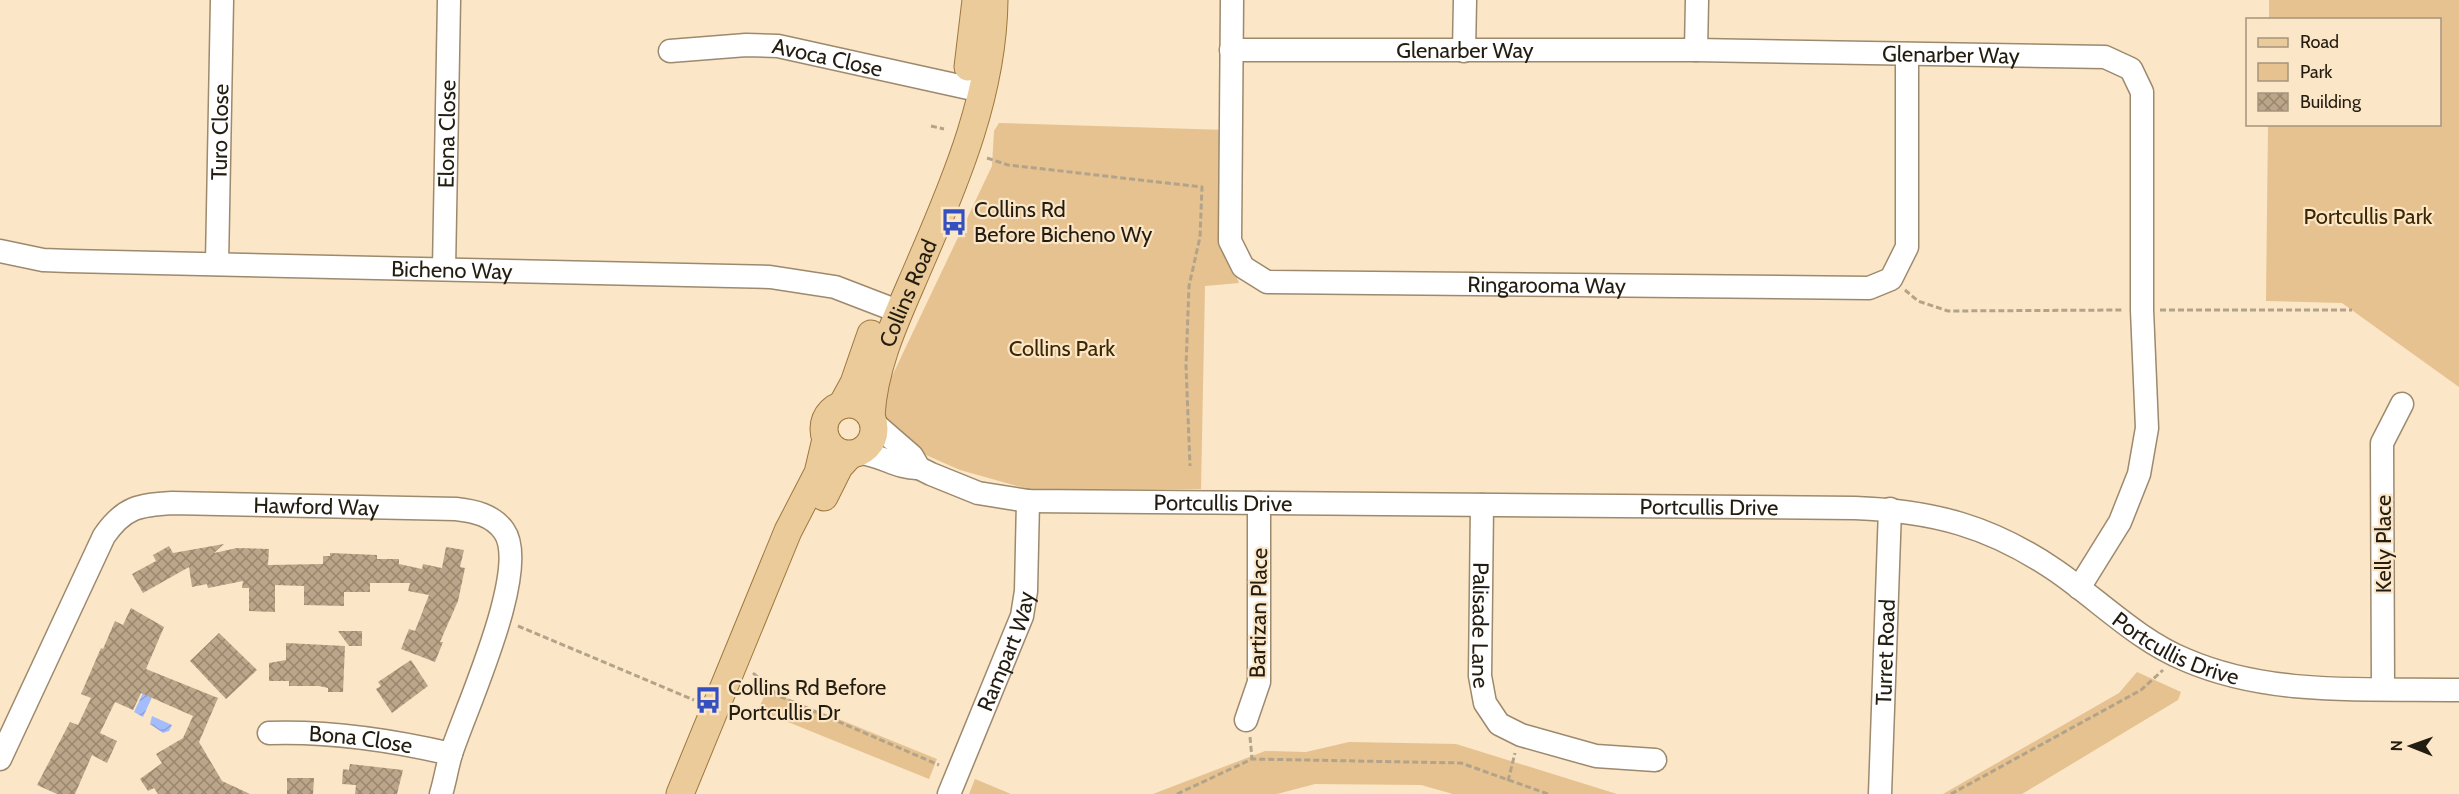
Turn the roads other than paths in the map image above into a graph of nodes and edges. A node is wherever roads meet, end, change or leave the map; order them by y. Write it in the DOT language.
graph roads {
  1 [pos="222,0"];
  2 [pos="449,0"];
  3 [pos="976,0"];
  4 [pos="994,0"];
  5 [pos="1232,0"];
  6 [pos="1465,0"];
  7 [pos="1697,0"];
  8 [pos="1231,50"];
  9 [pos="1696,50"];
  10 [pos="670,51"];
  11 [pos="1464,51"];
  12 [pos="1907,54"];
  13 [pos="973,89"];
  14 [pos="0,251"];
  15 [pos="217,264"];
  16 [pos="444,269"];
  17 [pos="891,308"];
  18 [pos="2402,404"];
  19 [pos="842,405"];
  20 [pos="872,419"];
  21 [pos="826,439"];
  22 [pos="855,454"];
  23 [pos="919,468"];
  24 [pos="1028,501"];
  25 [pos="1259,503"];
  26 [pos="1482,505"];
  27 [pos="1890,509"];
  28 [pos="2079,588"];
  29 [pos="2383,689"];
  30 [pos="2459,690"];
  31 [pos="1246,720"];
  32 [pos="269,733"];
  33 [pos="451,754"];
  34 [pos="0,759"];
  35 [pos="1655,760"];
  36 [pos="441,794"];
  37 [pos="680,794"];
  38 [pos="699,794"];
  39 [pos="950,794"];
  40 [pos="1880,794"];
  1 -- 15 [label="street, Turo Close"];
  2 -- 16 [label="street, Elona Close"];
  3 -- 13 [label="main road, Collins Road"];
  4 -- 13 [label="main road, Collins Road"];
  5 -- 8 [label="street, Ringarooma Way"];
  6 -- 11 [label="street"];
  7 -- 9 [label="street"];
  8 -- 11 [label="street, Glenarber Way"];
  8 -- 12 [label="street, Ringarooma Way"];
  9 -- 11 [label="street, Glenarber Way"];
  9 -- 12 [label="street, Glenarber Way"];
  10 -- 13 [label="street, Avoca Close"];
  12 -- 28 [label="street, Glenarber Way"];
  13 -- 17 [label="main road, Collins Road"];
  14 -- 15 [label="street, Bicheno Way"];
  15 -- 16 [label="street, Bicheno Way"];
  16 -- 17 [label="street, Bicheno Way"];
  17 -- 19 [label="main road, Collins Road"];
  17 -- 20 [label="main road, Collins Road"];
  18 -- 29 [label="street, Kelly Place"];
  19 -- 20 [label="main road"];
  19 -- 21 [label="main road, Collins Road"];
  20 -- 22 [label="main road, Collins Road"];
  20 -- 23 [label="street, Portcullis Drive"];
  21 -- 22 [label="main road"];
  21 -- 37 [label="main road, Collins Road"];
  22 -- 23 [label="street, Portcullis Drive"];
  22 -- 38 [label="main road, Collins Road"];
  23 -- 24 [label="street, Portcullis Drive"];
  24 -- 25 [label="street, Portcullis Drive"];
  24 -- 39 [label="street, Rampart Way"];
  25 -- 26 [label="street, Portcullis Drive"];
  25 -- 31 [label="street, Bartizan Place"];
  26 -- 27 [label="street, Portcullis Drive"];
  26 -- 35 [label="street, Palisade Lane"];
  27 -- 28 [label="street, Portcullis Drive"];
  27 -- 40 [label="street, Turret Road"];
  28 -- 29 [label="street, Portcullis Drive"];
  29 -- 30 [label="street, Portcullis Drive"];
  32 -- 33 [label="street, Bona Close"];
  33 -- 34 [label="street, Hawford Way"];
  33 -- 36 [label="street, Hawford Way"];
}
